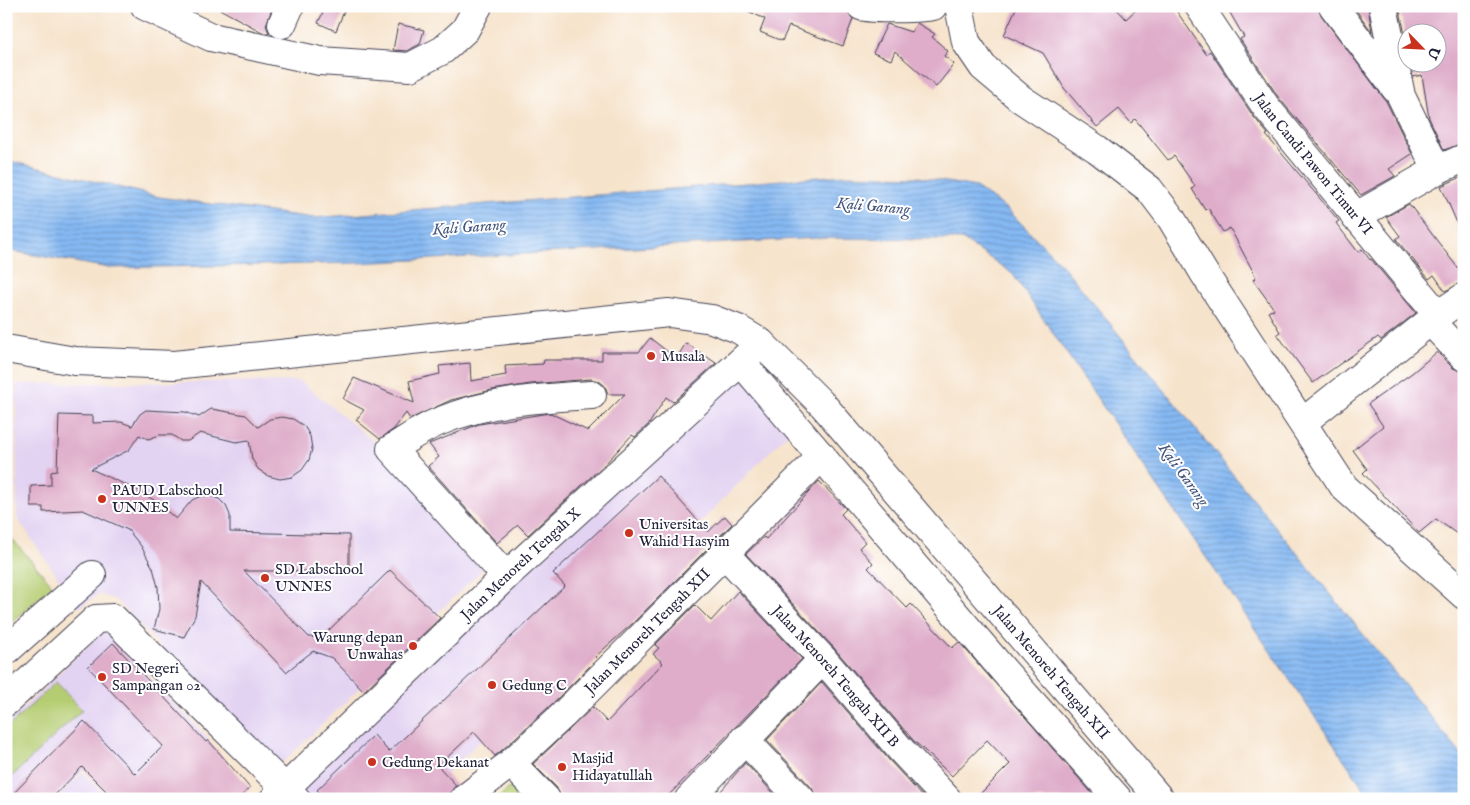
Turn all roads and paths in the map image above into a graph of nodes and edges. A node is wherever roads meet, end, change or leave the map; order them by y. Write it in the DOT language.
graph roads {
  1 [pos="144,6"];
  2 [pos="478,6"];
  3 [pos="861,6"];
  4 [pos="934,6"];
  5 [pos="959,6"];
  6 [pos="1199,6"];
  7 [pos="1334,6"];
  8 [pos="1383,6"];
  9 [pos="1401,96"];
  10 [pos="1464,158"];
  11 [pos="1437,170"];
  12 [pos="1355,217"];
  13 [pos="1464,297"];
  14 [pos="1434,318"];
  15 [pos="761,343"];
  16 [pos="6,349"];
  17 [pos="1464,357"];
  18 [pos="741,362"];
  19 [pos="592,395"];
  20 [pos="1303,422"];
  21 [pos="822,456"];
  22 [pos="725,554"];
  23 [pos="92,575"];
  24 [pos="506,576"];
  25 [pos="1464,595"];
  26 [pos="6,651"];
  27 [pos="823,659"];
  28 [pos="6,702"];
  29 [pos="744,739"];
  30 [pos="511,763"];
  31 [pos="285,795"];
  32 [pos="464,799"];
  33 [pos="546,799"];
  34 [pos="689,799"];
  35 [pos="801,799"];
  36 [pos="947,799"];
  37 [pos="1118,799"];
  38 [pos="1160,799"];
  1 -- 2 [label="street"];
  3 -- 4 [label="street"];
  5 -- 20 [label="street"];
  6 -- 12 [label="street, Jalan Candi Pawon Timur VI"];
  7 -- 9 [label="street"];
  8 -- 9 [label="street"];
  9 -- 11 [label="street"];
  10 -- 11 [label="street"];
  11 -- 12 [label="street"];
  12 -- 14 [label="street, Jalan Candi Pawon Timur VI"];
  13 -- 14 [label="street"];
  14 -- 17 [label="street, Jalan Candi Pawon Timur VI"];
  14 -- 20 [label="street"];
  15 -- 16 [label="street, Jalan Menoreh Tengah XII"];
  15 -- 18 [label="street, Jalan Menoreh Tengah X"];
  15 -- 38 [label="street, Jalan Menoreh Tengah XII"];
  18 -- 21 [label="street"];
  18 -- 24 [label="street, Jalan Menoreh Tengah X"];
  19 -- 24 [label="street"];
  20 -- 25 [label="street"];
  21 -- 22 [label="street, Jalan Menoreh Tengah XII"];
  21 -- 37 [label="street"];
  22 -- 27 [label="street, Jalan Menoreh Tengah XII B"];
  22 -- 30 [label="street, Jalan Menoreh Tengah XII"];
  23 -- 26 [label="street"];
  24 -- 31 [label="street, Jalan Menoreh Tengah X"];
  27 -- 29 [label="street"];
  27 -- 36 [label="street, Jalan Menoreh Tengah XII B"];
  28 -- 31 [label="street, Jalan Menoreh Tengah X"];
  29 -- 34 [label="street"];
  29 -- 35 [label="street"];
  30 -- 32 [label="street, Jalan Menoreh Tengah XII"];
  30 -- 33 [label="street"];
}
